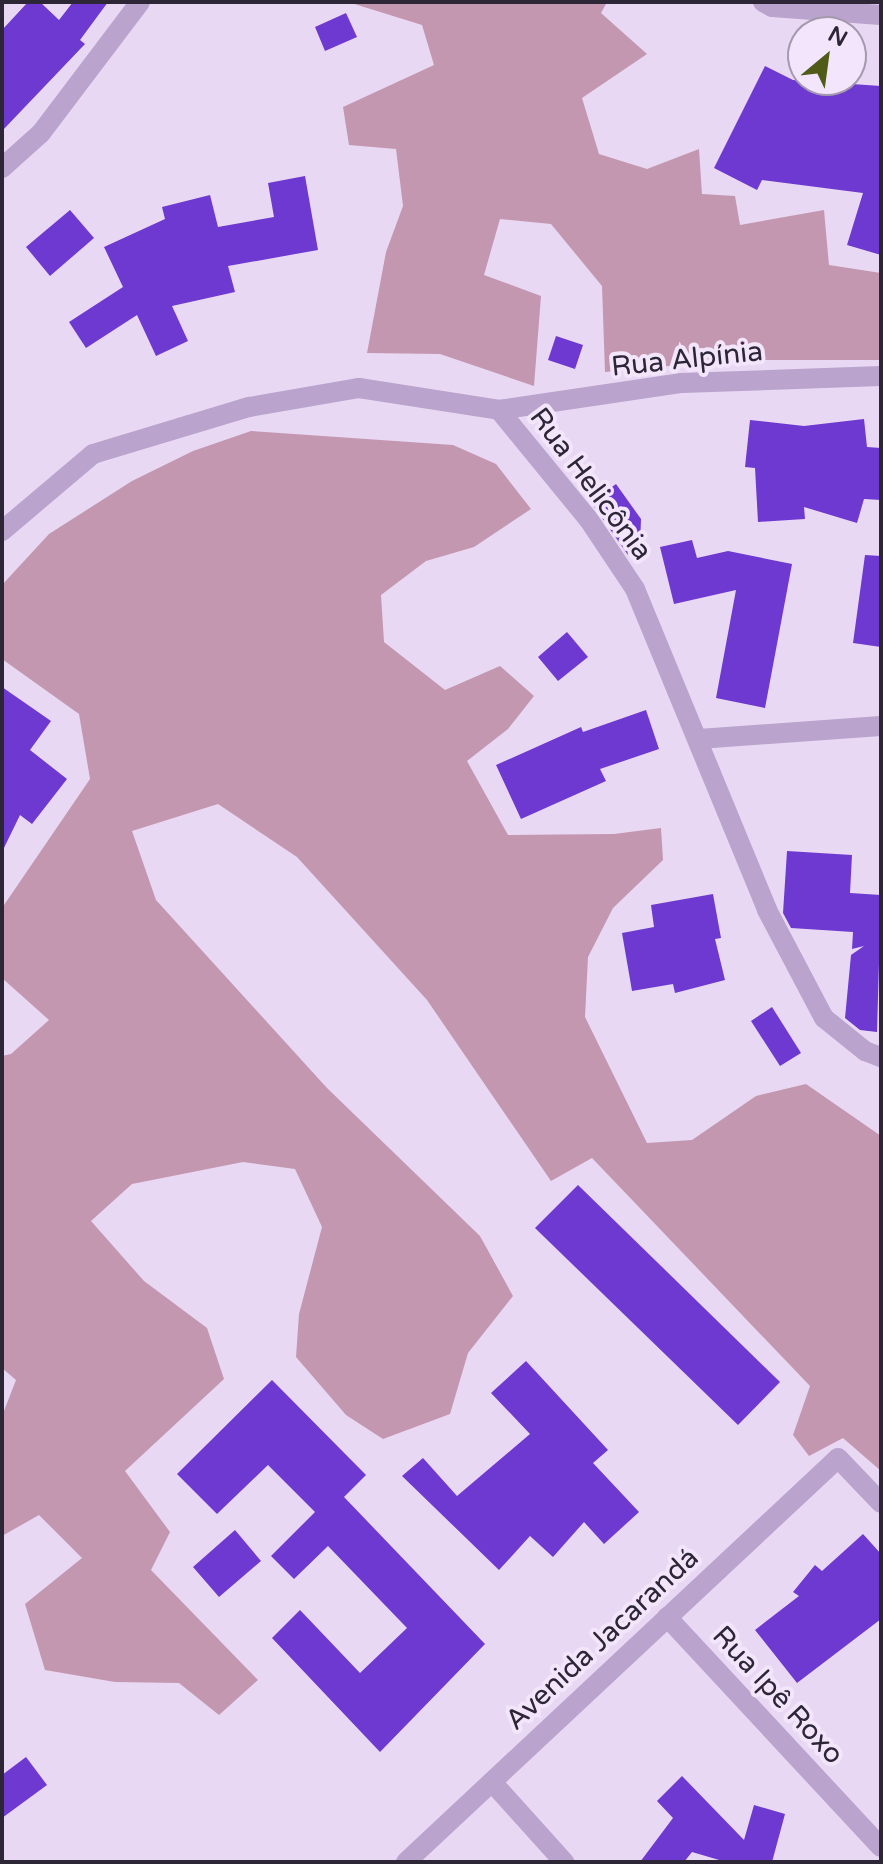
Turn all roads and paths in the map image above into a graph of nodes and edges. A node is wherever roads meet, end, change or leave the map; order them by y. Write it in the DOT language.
graph roads {
  1 [pos="140,2"];
  2 [pos="763,2"];
  3 [pos="881,15"];
  4 [pos="2,168"];
  5 [pos="881,376"];
  6 [pos="499,410"];
  7 [pos="2,531"];
  8 [pos="881,726"];
  9 [pos="699,739"];
  10 [pos="881,1057"];
  11 [pos="881,1503"];
  12 [pos="667,1617"];
  13 [pos="492,1782"];
  14 [pos="881,1847"];
  15 [pos="406,1862"];
  16 [pos="564,1862"];
  1 -- 4 [label="street"];
  2 -- 3 [label="street"];
  5 -- 6 [label="street, Rua Alpínia"];
  6 -- 7 [label="street, Rua Helicônia"];
  6 -- 9 [label="street, Rua Helicônia"];
  8 -- 9 [label="street"];
  9 -- 10 [label="street, Rua Helicônia"];
  11 -- 12 [label="street, Avenida Jacarandá"];
  12 -- 13 [label="street, Avenida Jacarandá"];
  12 -- 14 [label="street, Rua Ipê Roxo"];
  13 -- 15 [label="street, Avenida Jacarandá"];
  13 -- 16 [label="street"];
}
